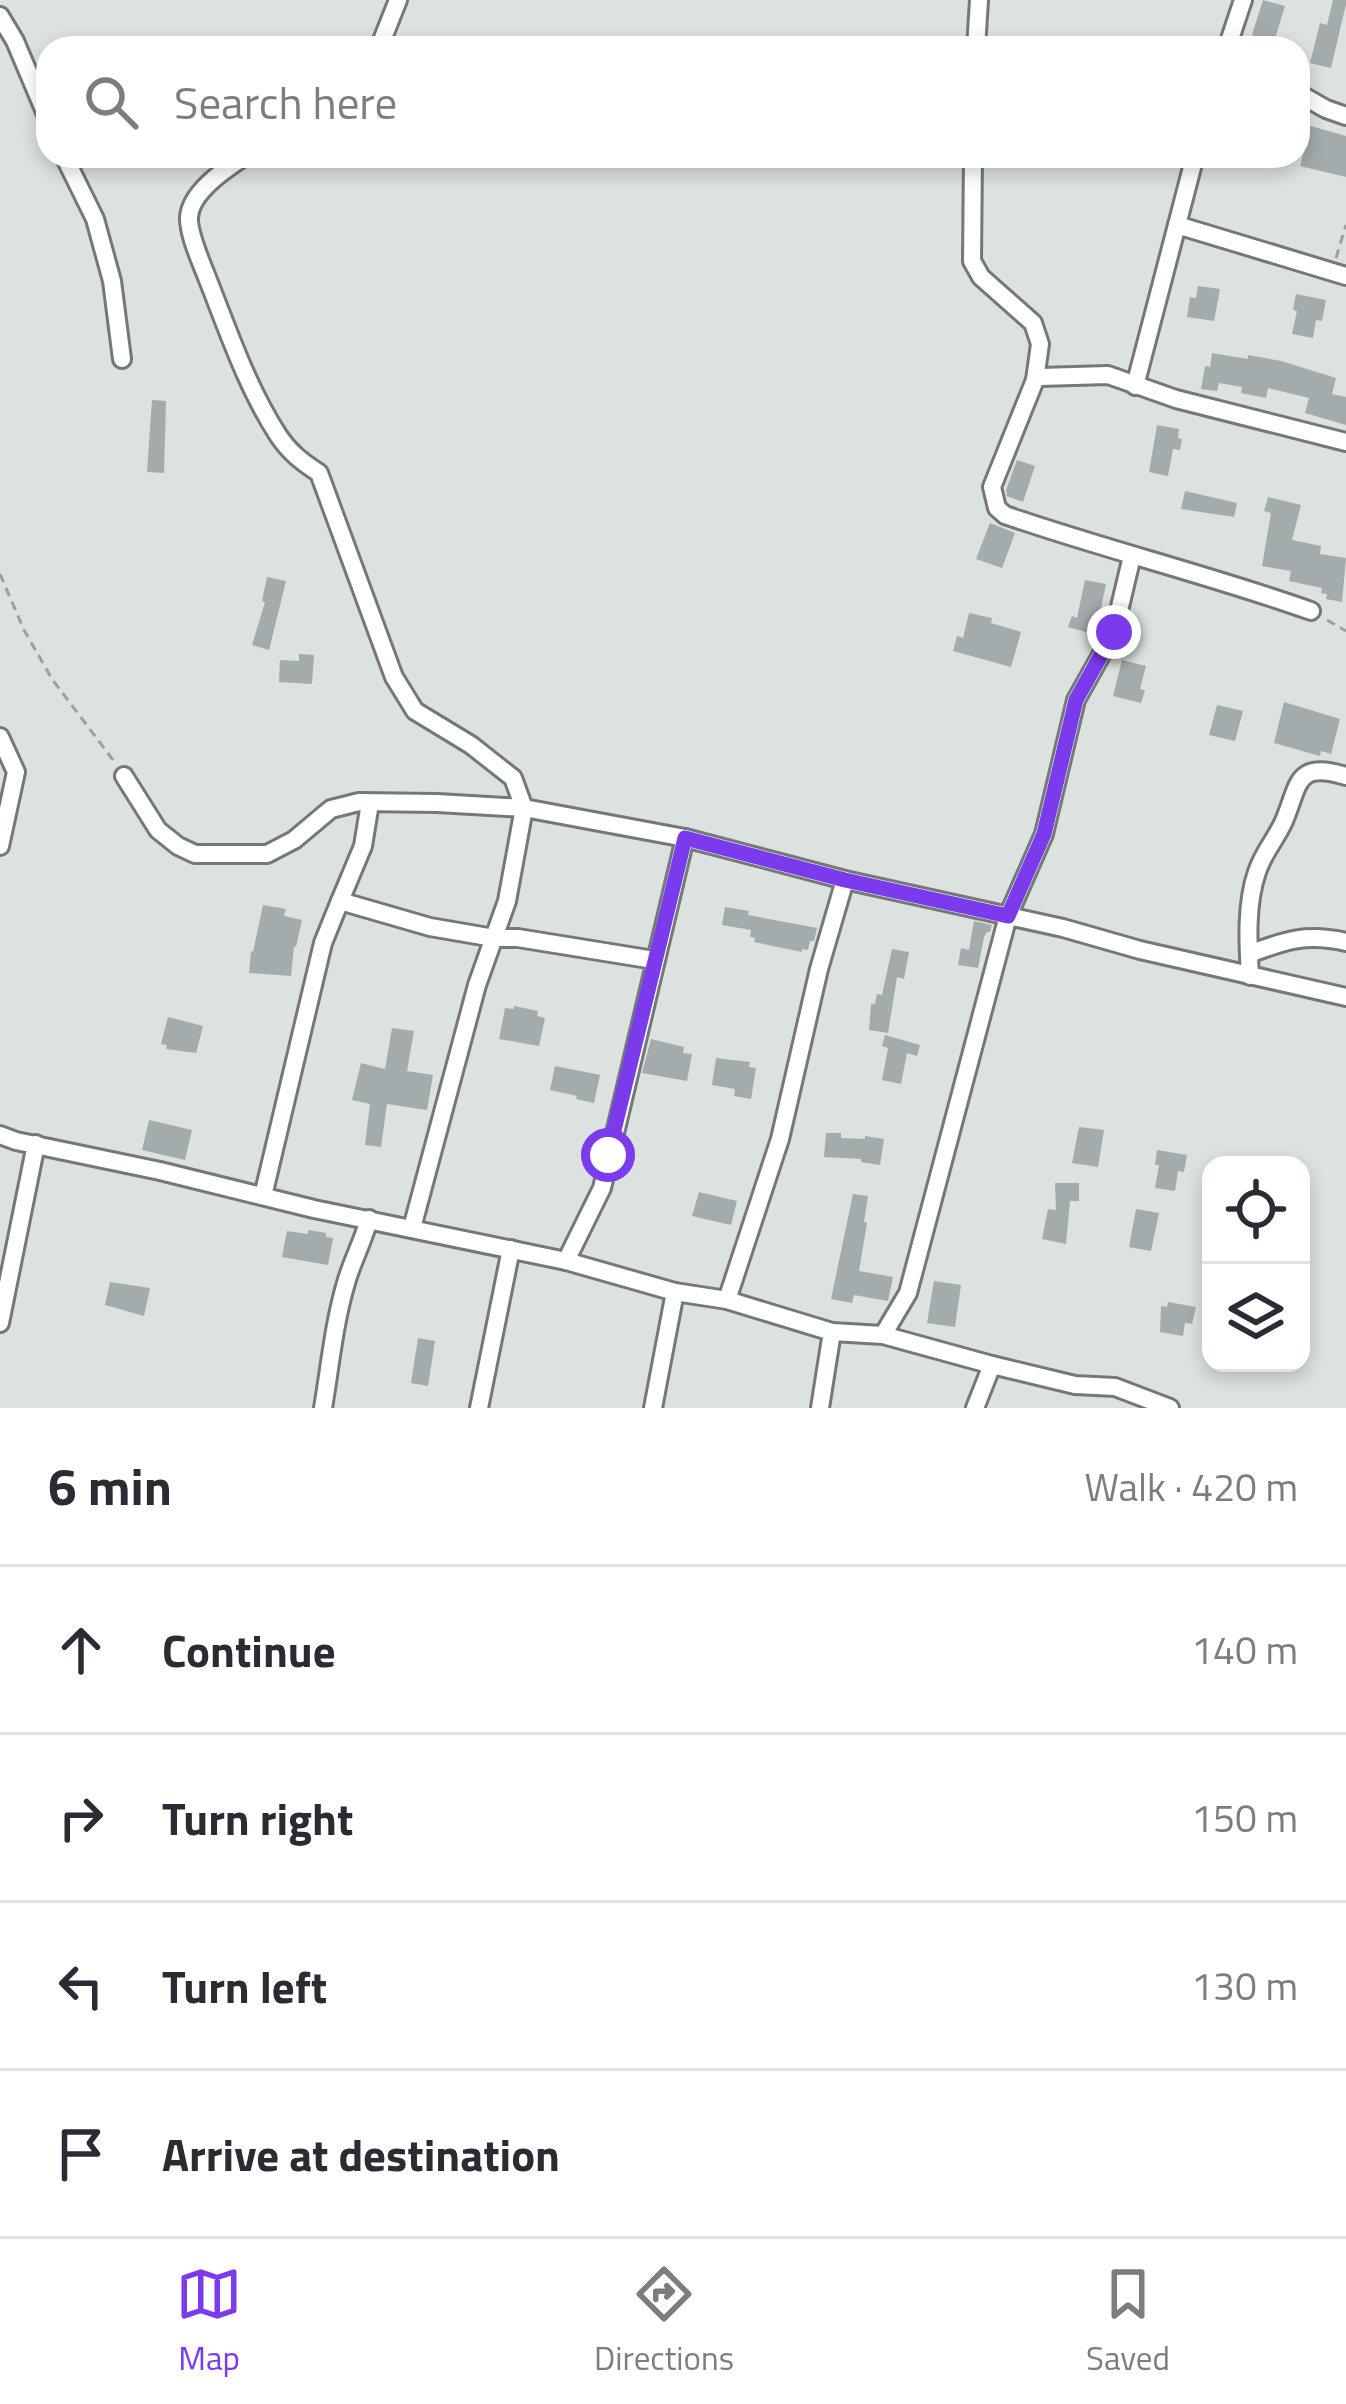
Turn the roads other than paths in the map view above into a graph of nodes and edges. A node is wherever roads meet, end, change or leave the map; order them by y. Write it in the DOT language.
graph roads {
  1 [pos="398,0"];
  2 [pos="979,0"];
  3 [pos="1243,0"];
  4 [pos="0,16"];
  5 [pos="384,36"];
  6 [pos="977,36"];
  7 [pos="1231,36"];
  8 [pos="36,90"];
  9 [pos="1310,100"];
  10 [pos="1346,116"];
  11 [pos="70,168"];
  12 [pos="227,168"];
  13 [pos="973,168"];
  14 [pos="1192,168"];
  15 [pos="1177,225"];
  16 [pos="1339,274"];
  17 [pos="122,359"];
  18 [pos="1035,380"];
  19 [pos="1135,386"];
  20 [pos="1346,442"];
  21 [pos="1132,556"];
  22 [pos="1311,610"];
  23 [pos="0,736"];
  24 [pos="124,776"];
  25 [pos="1346,776"];
  26 [pos="370,803"];
  27 [pos="524,808"];
  28 [pos="685,838"];
  29 [pos="0,846"];
  30 [pos="845,880"];
  31 [pos="340,901"];
  32 [pos="1008,916"];
  33 [pos="494,938"];
  34 [pos="1346,942"];
  35 [pos="1249,954"];
  36 [pos="654,960"];
  37 [pos="1250,976"];
  38 [pos="1346,997"];
  39 [pos="0,1135"];
  40 [pos="36,1144"];
  41 [pos="262,1196"];
  42 [pos="369,1219"];
  43 [pos="412,1228"];
  44 [pos="511,1249"];
  45 [pos="566,1261"];
  46 [pos="675,1292"];
  47 [pos="727,1300"];
  48 [pos="0,1323"];
  49 [pos="832,1333"];
  50 [pos="883,1335"];
  51 [pos="992,1366"];
  52 [pos="323,1408"];
  53 [pos="479,1408"];
  54 [pos="653,1408"];
  55 [pos="820,1408"];
  56 [pos="975,1408"];
  57 [pos="1170,1408"];
  1 -- 5 [label="street"];
  2 -- 6 [label="street"];
  3 -- 7 [label="street"];
  4 -- 8 [label="street"];
  9 -- 10 [label="street"];
  11 -- 17 [label="street"];
  12 -- 27 [label="street"];
  13 -- 18 [label="street"];
  14 -- 15 [label="street"];
  15 -- 16 [label="street"];
  15 -- 19 [label="street"];
  18 -- 19 [label="street"];
  18 -- 21 [label="street"];
  19 -- 20 [label="street"];
  21 -- 22 [label="street"];
  21 -- 32 [label="street"];
  23 -- 29 [label="street"];
  24 -- 26 [label="street"];
  25 -- 35 [label="street"];
  26 -- 27 [label="street"];
  26 -- 31 [label="street"];
  27 -- 28 [label="street"];
  27 -- 33 [label="street"];
  28 -- 30 [label="street"];
  28 -- 36 [label="street"];
  30 -- 32 [label="street"];
  30 -- 47 [label="street"];
  31 -- 33 [label="street"];
  31 -- 41 [label="street"];
  32 -- 37 [label="street"];
  32 -- 50 [label="street"];
  33 -- 36 [label="street"];
  33 -- 43 [label="street"];
  34 -- 35 [label="street"];
  35 -- 37 [label="street"];
  36 -- 45 [label="street"];
  37 -- 38 [label="street"];
  39 -- 40 [label="street"];
  40 -- 41 [label="street"];
  40 -- 48 [label="street"];
  41 -- 42 [label="street"];
  42 -- 43 [label="street"];
  42 -- 52 [label="street"];
  43 -- 44 [label="street"];
  44 -- 45 [label="street"];
  44 -- 53 [label="street"];
  45 -- 46 [label="street"];
  46 -- 47 [label="street"];
  46 -- 54 [label="street"];
  47 -- 49 [label="street"];
  49 -- 50 [label="street"];
  49 -- 55 [label="street"];
  50 -- 51 [label="street"];
  51 -- 56 [label="street"];
  51 -- 57 [label="street"];
}
